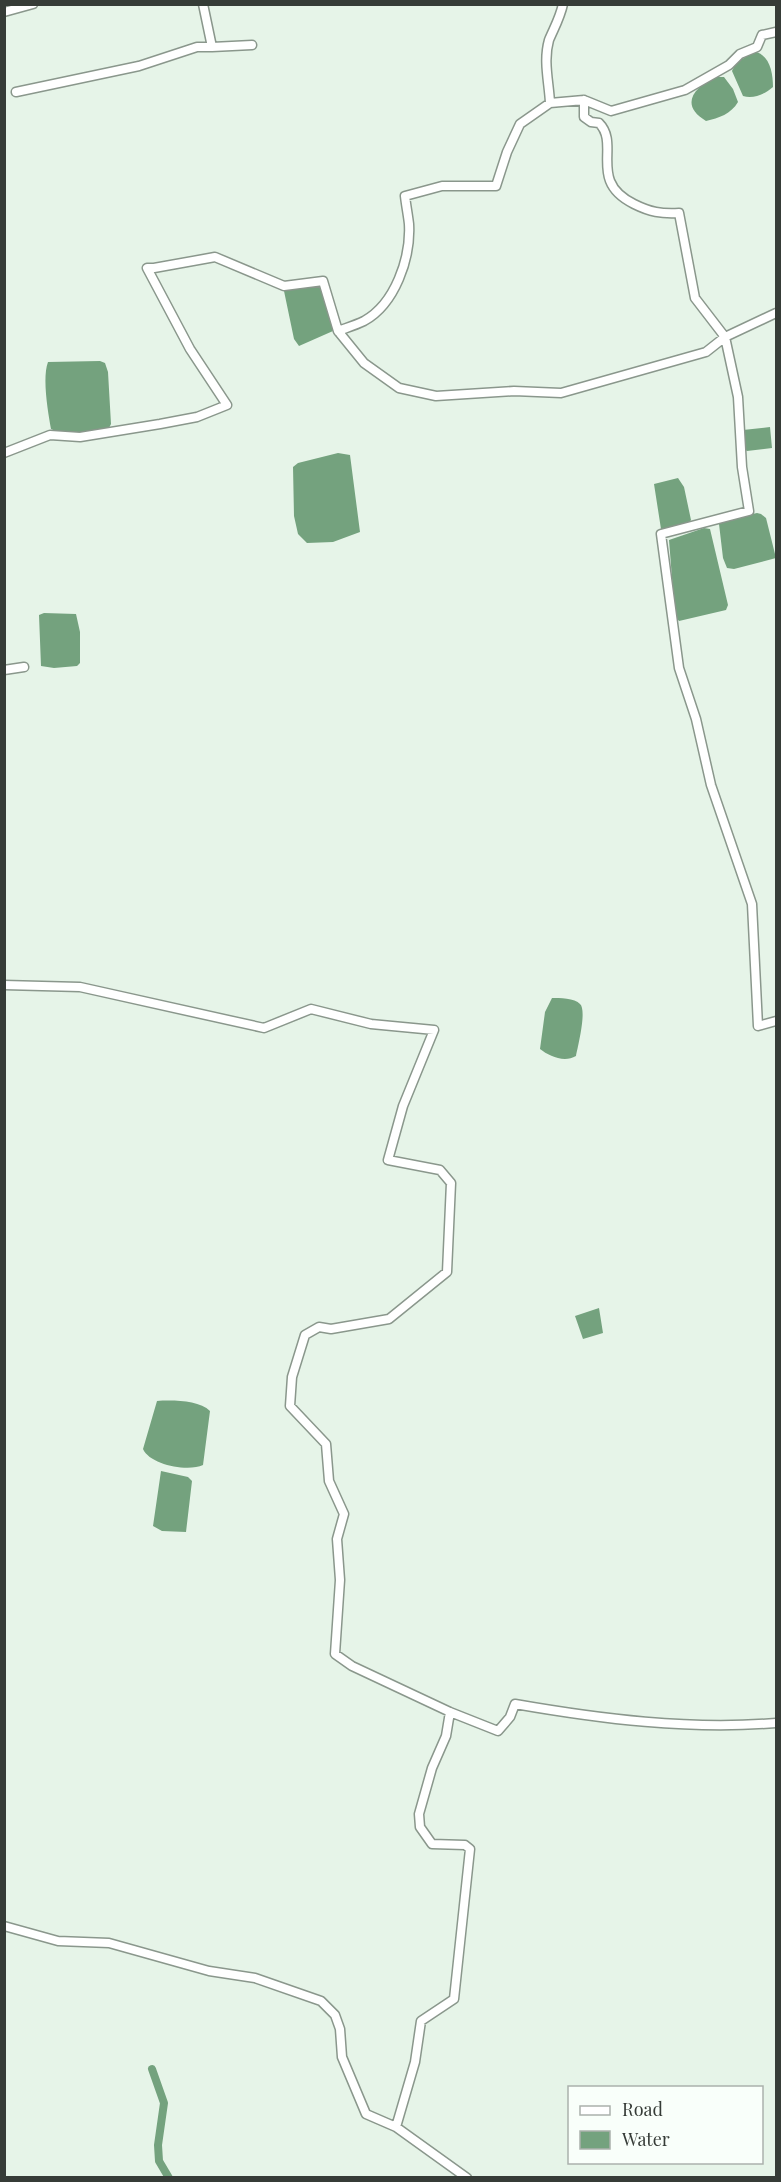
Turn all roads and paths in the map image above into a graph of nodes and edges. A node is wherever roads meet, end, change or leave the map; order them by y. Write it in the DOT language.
graph roads {
  1 [pos="33,4"];
  2 [pos="203,4"];
  3 [pos="563,4"];
  4 [pos="4,12"];
  5 [pos="777,32"];
  6 [pos="252,45"];
  7 [pos="212,47"];
  8 [pos="15,92"];
  9 [pos="584,100"];
  10 [pos="550,103"];
  11 [pos="777,313"];
  12 [pos="338,331"];
  13 [pos="725,337"];
  14 [pos="4,453"];
  15 [pos="24,667"];
  16 [pos="4,670"];
  17 [pos="4,985"];
  18 [pos="777,1021"];
  19 [pos="450,1712"];
  20 [pos="777,1723"];
  21 [pos="4,1926"];
  22 [pos="396,2127"];
  23 [pos="467,2178"];
  1 -- 4 [label="street"];
  2 -- 7 [label="street"];
  3 -- 10 [label="street"];
  5 -- 9 [label="street"];
  6 -- 7 [label="street"];
  7 -- 8 [label="street"];
  9 -- 10 [label="street"];
  9 -- 13 [label="street"];
  10 -- 12 [label="street"];
  11 -- 13 [label="street"];
  12 -- 13 [label="street"];
  12 -- 14 [label="street"];
  13 -- 18 [label="street"];
  15 -- 16 [label="street"];
  17 -- 19 [label="street"];
  19 -- 20 [label="street"];
  19 -- 22 [label="street"];
  21 -- 22 [label="street"];
  22 -- 23 [label="street"];
}
